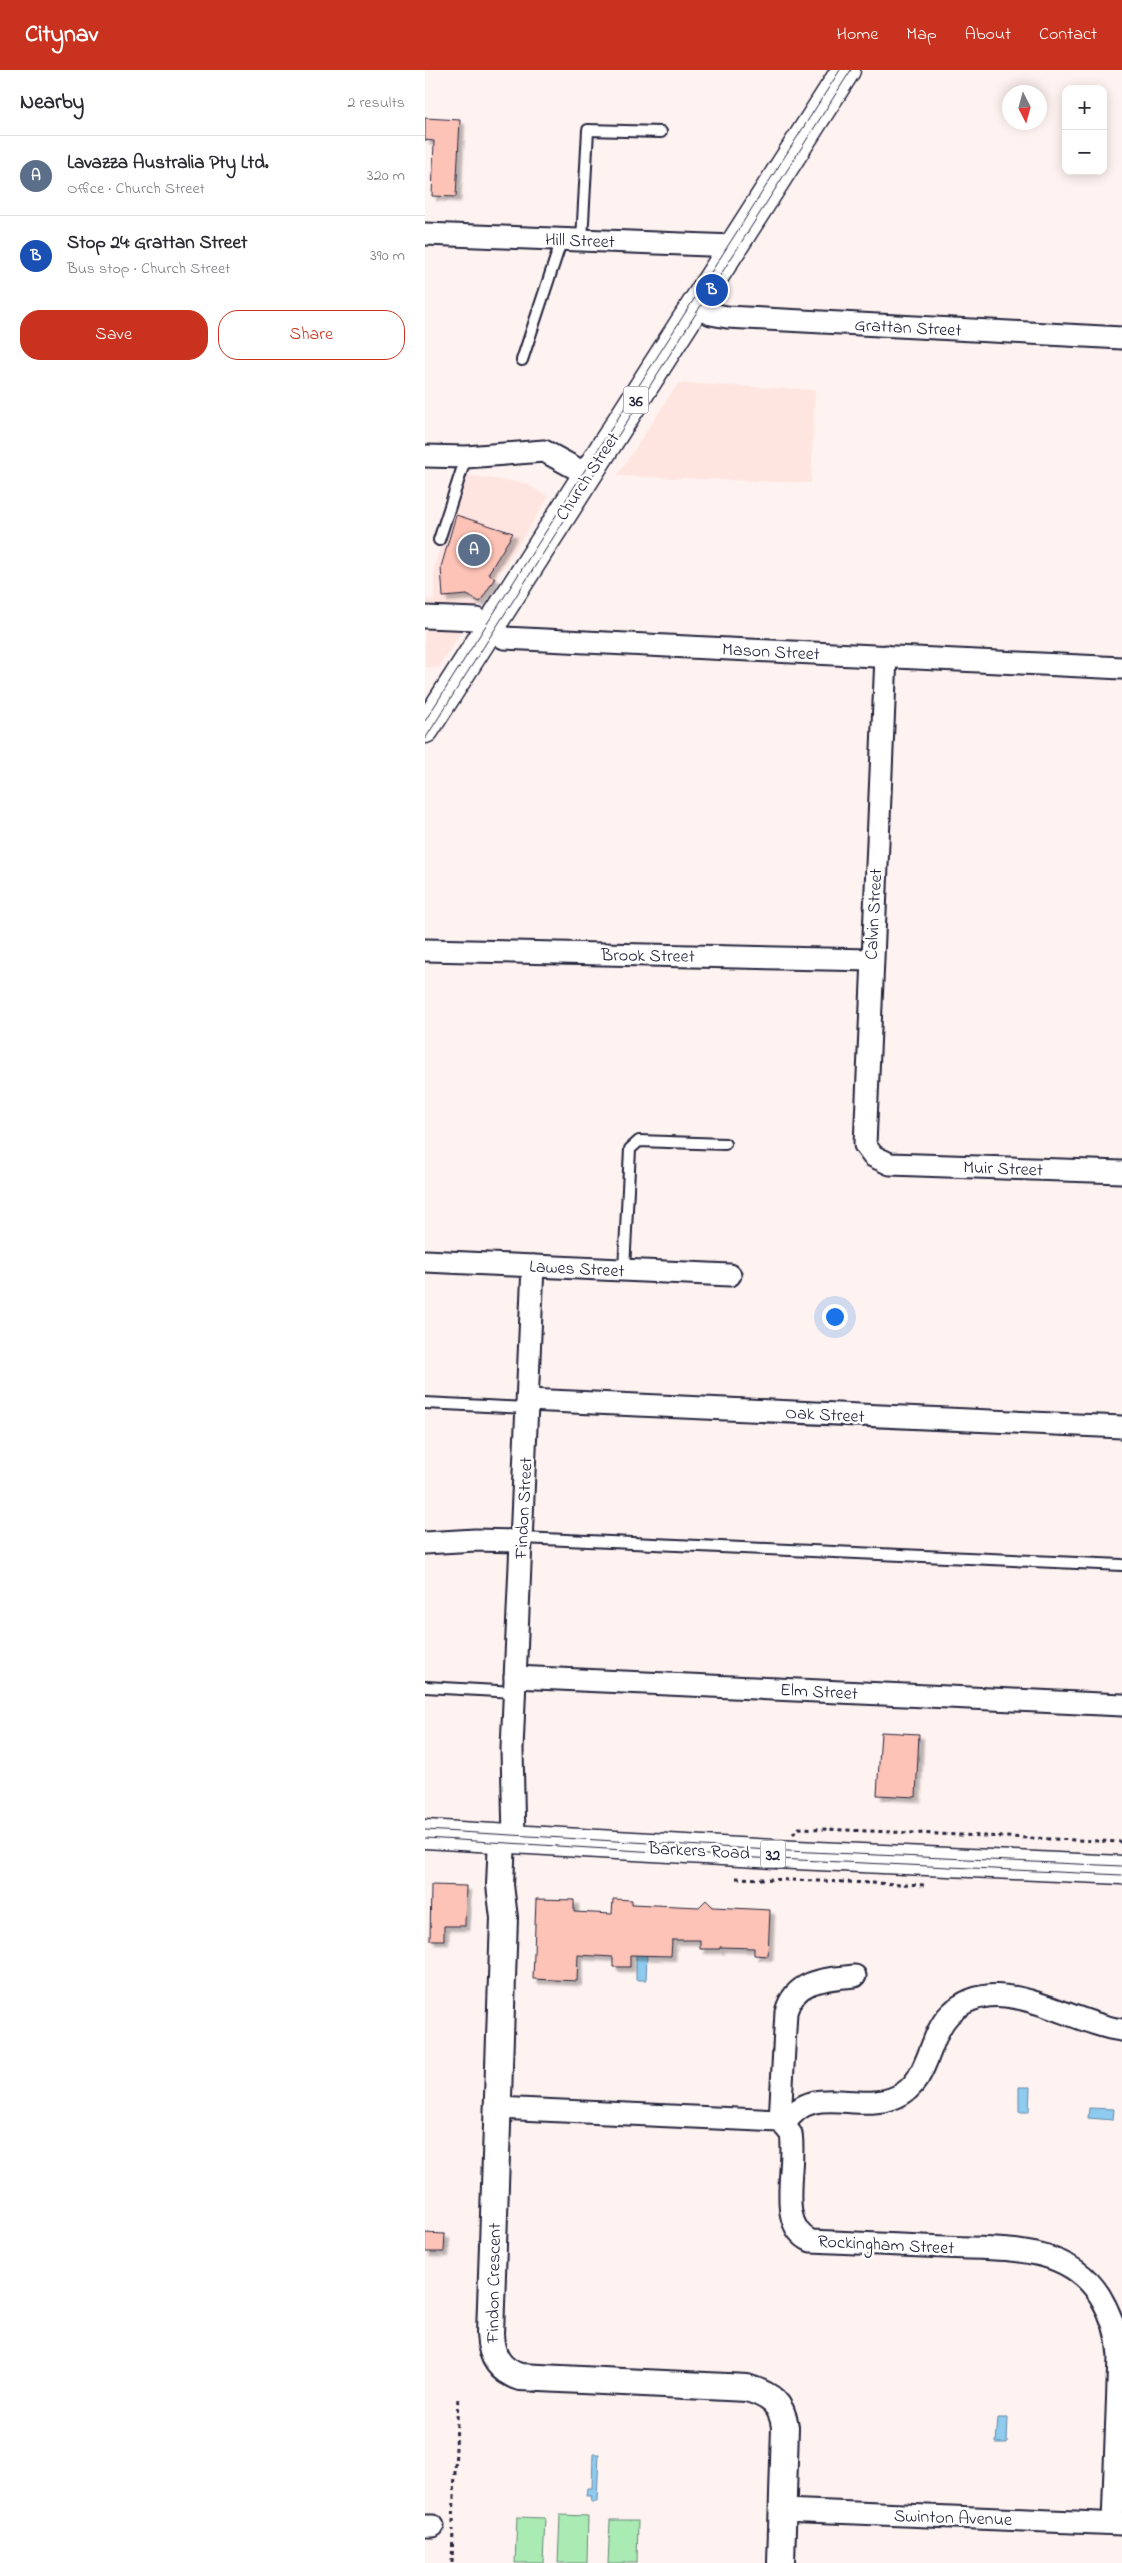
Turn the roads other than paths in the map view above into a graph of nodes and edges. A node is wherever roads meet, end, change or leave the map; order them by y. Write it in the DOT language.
graph roads {
  1 [pos="846,70"];
  2 [pos="661,132"];
  3 [pos="425,234"];
  4 [pos="572,240"];
  5 [pos="734,246"];
  6 [pos="696,306"];
  7 [pos="1122,338"];
  8 [pos="521,360"];
  9 [pos="425,456"];
  10 [pos="466,457"];
  11 [pos="588,475"];
  12 [pos="439,540"];
  13 [pos="425,618"];
  14 [pos="489,628"];
  15 [pos="886,656"];
  16 [pos="1122,668"];
  17 [pos="425,729"];
  18 [pos="425,950"];
  19 [pos="871,960"];
  20 [pos="725,1144"];
  21 [pos="884,1163"];
  22 [pos="1122,1172"];
  23 [pos="425,1261"];
  24 [pos="533,1266"];
  25 [pos="624,1270"];
  26 [pos="730,1275"];
  27 [pos="425,1403"];
  28 [pos="528,1404"];
  29 [pos="1122,1427"];
  30 [pos="431,1543"];
  31 [pos="521,1544"];
  32 [pos="1122,1565"];
  33 [pos="515,1685"];
  34 [pos="425,1687"];
  35 [pos="1122,1705"];
  36 [pos="425,1834"];
  37 [pos="508,1839"];
  38 [pos="1122,1870"];
  39 [pos="855,1976"];
  40 [pos="1122,2030"];
  41 [pos="497,2108"];
  42 [pos="782,2123"];
  43 [pos="1119,2333"];
  44 [pos="783,2510"];
  45 [pos="1117,2524"];
  46 [pos="781,2563"];
  1 -- 5 [label="main road, Church Street / 36"];
  2 -- 4 [label="lane"];
  3 -- 4 [label="street, Hill Street"];
  4 -- 5 [label="street, Hill Street"];
  4 -- 8 [label="lane"];
  5 -- 6 [label="main road, Church Street / 36"];
  6 -- 7 [label="street, Grattan Street"];
  6 -- 11 [label="main road, Church Street / 36"];
  9 -- 10 [label="street"];
  10 -- 11 [label="street"];
  10 -- 12 [label="lane"];
  11 -- 14 [label="main road, Church Street / 36"];
  13 -- 14 [label="street, Mason Street"];
  14 -- 15 [label="street, Mason Street"];
  14 -- 17 [label="main road, Church Street / 36"];
  15 -- 16 [label="street, Mason Street"];
  15 -- 19 [label="street, Calvin Street"];
  18 -- 19 [label="street, Brook Street"];
  19 -- 21 [label="street, Calvin Street"];
  20 -- 25 [label="lane"];
  21 -- 22 [label="street, Muir Street"];
  23 -- 24 [label="street, Lawes Street"];
  24 -- 25 [label="street, Lawes Street"];
  24 -- 28 [label="street, Findon Street"];
  25 -- 26 [label="street, Lawes Street"];
  27 -- 28 [label="lane"];
  28 -- 29 [label="street, Oak Street"];
  28 -- 31 [label="street, Findon Street"];
  30 -- 31 [label="street"];
  31 -- 32 [label="lane"];
  31 -- 33 [label="street, Findon Street"];
  33 -- 34 [label="lane"];
  33 -- 35 [label="street, Elm Street"];
  33 -- 37 [label="street, Findon Street"];
  36 -- 37 [label="main road, Barkers Road / 32"];
  37 -- 38 [label="main road, Barkers Road / 32"];
  37 -- 41 [label="street, Findon Crescent"];
  39 -- 42 [label="street"];
  40 -- 42 [label="street"];
  41 -- 42 [label="street"];
  41 -- 44 [label="street, Findon Crescent"];
  42 -- 43 [label="street, Rockingham Street"];
  43 -- 45 [label="street, Rockingham Street"];
  44 -- 45 [label="street, Swinton Avenue"];
  44 -- 46 [label="street"];
}
